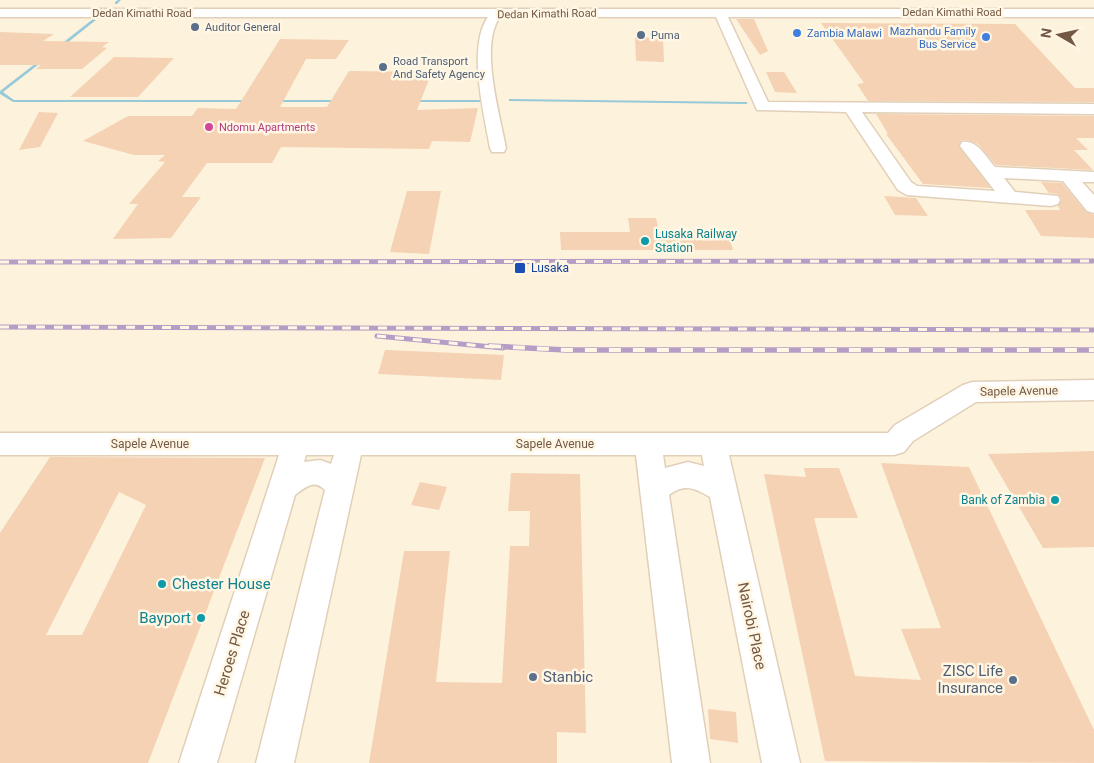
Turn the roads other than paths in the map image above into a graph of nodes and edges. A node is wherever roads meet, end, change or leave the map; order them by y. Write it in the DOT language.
graph roads {
  1 [pos="790,0"];
  2 [pos="1054,0"];
  3 [pos="775,12"];
  4 [pos="801,12"];
  5 [pos="1072,12"];
  6 [pos="0,13"];
  7 [pos="720,13"];
  8 [pos="1094,13"];
  9 [pos="496,14"];
  10 [pos="850,107"];
  11 [pos="1094,109"];
  12 [pos="968,146"];
  13 [pos="498,148"];
  14 [pos="990,172"];
  15 [pos="1068,176"];
  16 [pos="1094,177"];
  17 [pos="1009,197"];
  18 [pos="1051,200"];
  19 [pos="1094,207"];
  20 [pos="1094,390"];
  21 [pos="0,444"];
  22 [pos="296,444"];
  23 [pos="350,444"];
  24 [pos="648,444"];
  25 [pos="713,444"];
  26 [pos="283,487"];
  27 [pos="340,488"];
  28 [pos="722,489"];
  29 [pos="654,490"];
  30 [pos="198,763"];
  31 [pos="275,763"];
  32 [pos="692,763"];
  33 [pos="781,763"];
  1 -- 3 [label="street"];
  1 -- 4 [label="street"];
  2 -- 5 [label="street"];
  3 -- 4 [label="street, Dedan Kimathi Road"];
  3 -- 7 [label="street, Dedan Kimathi Road"];
  4 -- 5 [label="street, Dedan Kimathi Road"];
  5 -- 8 [label="street, Dedan Kimathi Road"];
  6 -- 9 [label="street, Dedan Kimathi Road"];
  7 -- 9 [label="street, Dedan Kimathi Road"];
  7 -- 10 [label="street"];
  9 -- 13 [label="street"];
  10 -- 11 [label="street"];
  10 -- 17 [label="street"];
  12 -- 14 [label="street"];
  14 -- 15 [label="street"];
  14 -- 17 [label="street"];
  15 -- 16 [label="street"];
  15 -- 19 [label="street"];
  17 -- 18 [label="street"];
  20 -- 25 [label="street, Sapele Avenue"];
  21 -- 22 [label="street, Sapele Avenue"];
  22 -- 23 [label="street, Sapele Avenue"];
  22 -- 26 [label="street, Heroes Place"];
  23 -- 24 [label="street, Sapele Avenue"];
  23 -- 27 [label="street"];
  24 -- 25 [label="street, Sapele Avenue"];
  24 -- 29 [label="street"];
  25 -- 28 [label="street, Nairobi Place"];
  26 -- 27 [label="street"];
  26 -- 30 [label="street, Heroes Place"];
  27 -- 31 [label="street"];
  28 -- 29 [label="street"];
  28 -- 33 [label="street, Nairobi Place"];
  29 -- 32 [label="street"];
}
